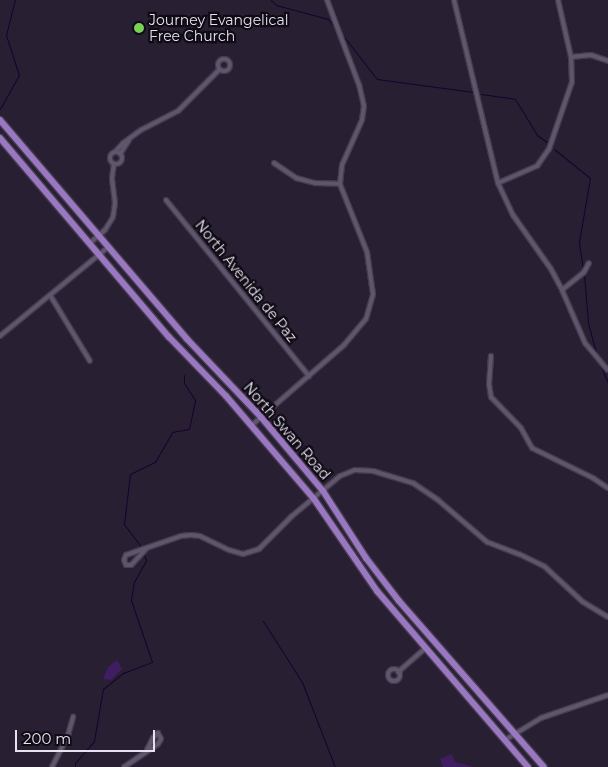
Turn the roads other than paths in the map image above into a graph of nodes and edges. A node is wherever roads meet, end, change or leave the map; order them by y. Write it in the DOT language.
graph roads {
  1 [pos="327,0"];
  2 [pos="454,0"];
  3 [pos="558,0"];
  4 [pos="571,57"];
  5 [pos="608,61"];
  6 [pos="220,69"];
  7 [pos="0,120"];
  8 [pos="0,138"];
  9 [pos="118,153"];
  10 [pos="274,163"];
  11 [pos="114,164"];
  12 [pos="340,184"];
  13 [pos="498,184"];
  14 [pos="166,200"];
  15 [pos="98,237"];
  16 [pos="90,243"];
  17 [pos="107,248"];
  18 [pos="99,254"];
  19 [pos="589,263"];
  20 [pos="562,290"];
  21 [pos="50,295"];
  22 [pos="0,336"];
  23 [pos="492,356"];
  24 [pos="90,361"];
  25 [pos="608,370"];
  26 [pos="309,376"];
  27 [pos="261,418"];
  28 [pos="252,425"];
  29 [pos="608,488"];
  30 [pos="323,491"];
  31 [pos="314,499"];
  32 [pos="147,548"];
  33 [pos="608,617"];
  34 [pos="426,648"];
  35 [pos="398,672"];
  36 [pos="608,695"];
  37 [pos="73,717"];
  38 [pos="515,732"];
  39 [pos="505,740"];
  40 [pos="147,750"];
  41 [pos="52,767"];
  42 [pos="124,767"];
  43 [pos="528,767"];
  44 [pos="544,767"];
  1 -- 12 [label="street"];
  2 -- 13 [label="street"];
  3 -- 4 [label="street"];
  4 -- 5 [label="street"];
  4 -- 13 [label="street"];
  6 -- 9 [label="street"];
  7 -- 15 [label="main road, North Swan Road"];
  8 -- 16 [label="main road, North Swan Road"];
  9 -- 11 [label="street"];
  9 -- 11 [label="street"];
  10 -- 12 [label="street"];
  11 -- 15 [label="street"];
  12 -- 26 [label="street"];
  13 -- 20 [label="street"];
  14 -- 26 [label="street, North Avenida de Paz"];
  15 -- 16 [label="street"];
  15 -- 17 [label="main road, North Swan Road"];
  16 -- 18 [label="main road, North Swan Road"];
  17 -- 18 [label="street"];
  17 -- 27 [label="main road, North Swan Road"];
  18 -- 21 [label="street"];
  18 -- 28 [label="main road, North Swan Road"];
  19 -- 20 [label="street"];
  20 -- 25 [label="street"];
  21 -- 22 [label="street"];
  21 -- 24 [label="street"];
  23 -- 29 [label="street"];
  26 -- 27 [label="street"];
  27 -- 28 [label="street"];
  27 -- 30 [label="main road, North Swan Road"];
  28 -- 31 [label="main road, North Swan Road"];
  30 -- 31 [label="street"];
  30 -- 33 [label="street"];
  30 -- 38 [label="main road, North Swan Road"];
  31 -- 32 [label="street"];
  31 -- 34 [label="main road, North Swan Road"];
  32 -- 32 [label="street"];
  34 -- 35 [label="street"];
  34 -- 39 [label="main road, North Swan Road"];
  36 -- 38 [label="street"];
  37 -- 41 [label="street"];
  38 -- 39 [label="street"];
  38 -- 44 [label="main road, North Swan Road"];
  39 -- 43 [label="main road, North Swan Road"];
  40 -- 42 [label="street"];
}
